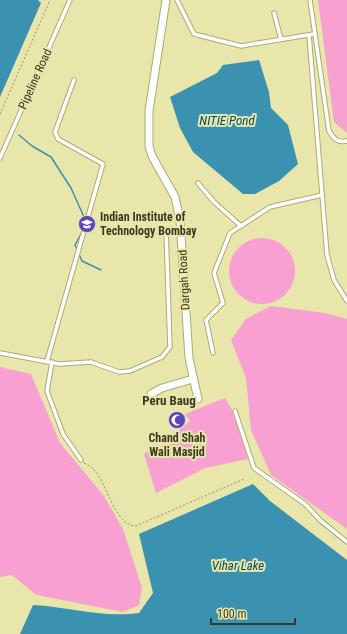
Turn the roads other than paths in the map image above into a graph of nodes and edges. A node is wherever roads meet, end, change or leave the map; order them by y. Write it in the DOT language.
graph roads {
  1 [pos="70,0"];
  2 [pos="166,0"];
  3 [pos="177,0"];
  4 [pos="310,0"];
  5 [pos="274,13"];
  6 [pos="314,34"];
  7 [pos="309,35"];
  8 [pos="281,39"];
  9 [pos="74,80"];
  10 [pos="347,141"];
  11 [pos="0,158"];
  12 [pos="198,183"];
  13 [pos="322,195"];
  14 [pos="241,226"];
  15 [pos="166,230"];
  16 [pos="347,301"];
  17 [pos="0,353"];
  18 [pos="213,353"];
  19 [pos="47,361"];
  20 [pos="52,362"];
  21 [pos="193,379"];
  22 [pos="151,394"];
  23 [pos="198,399"];
  24 [pos="235,412"];
  25 [pos="81,460"];
  26 [pos="347,542"];
  1 -- 11 [label="lane, Pipeline Road"];
  2 -- 21 [label="street, Dargah Road"];
  3 -- 8 [label="lane"];
  4 -- 6 [label="lane"];
  5 -- 8 [label="lane"];
  6 -- 7 [label="lane"];
  6 -- 10 [label="lane"];
  7 -- 8 [label="lane"];
  7 -- 13 [label="lane"];
  9 -- 19 [label="lane"];
  12 -- 14 [label="lane"];
  13 -- 14 [label="lane"];
  13 -- 16 [label="lane"];
  14 -- 18 [label="lane"];
  15 -- 20 [label="lane"];
  17 -- 19 [label="lane"];
  19 -- 20 [label="lane"];
  20 -- 25 [label="lane"];
  21 -- 22 [label="street"];
  21 -- 23 [label="street, Dargah Road"];
  24 -- 26 [label="lane"];
}
